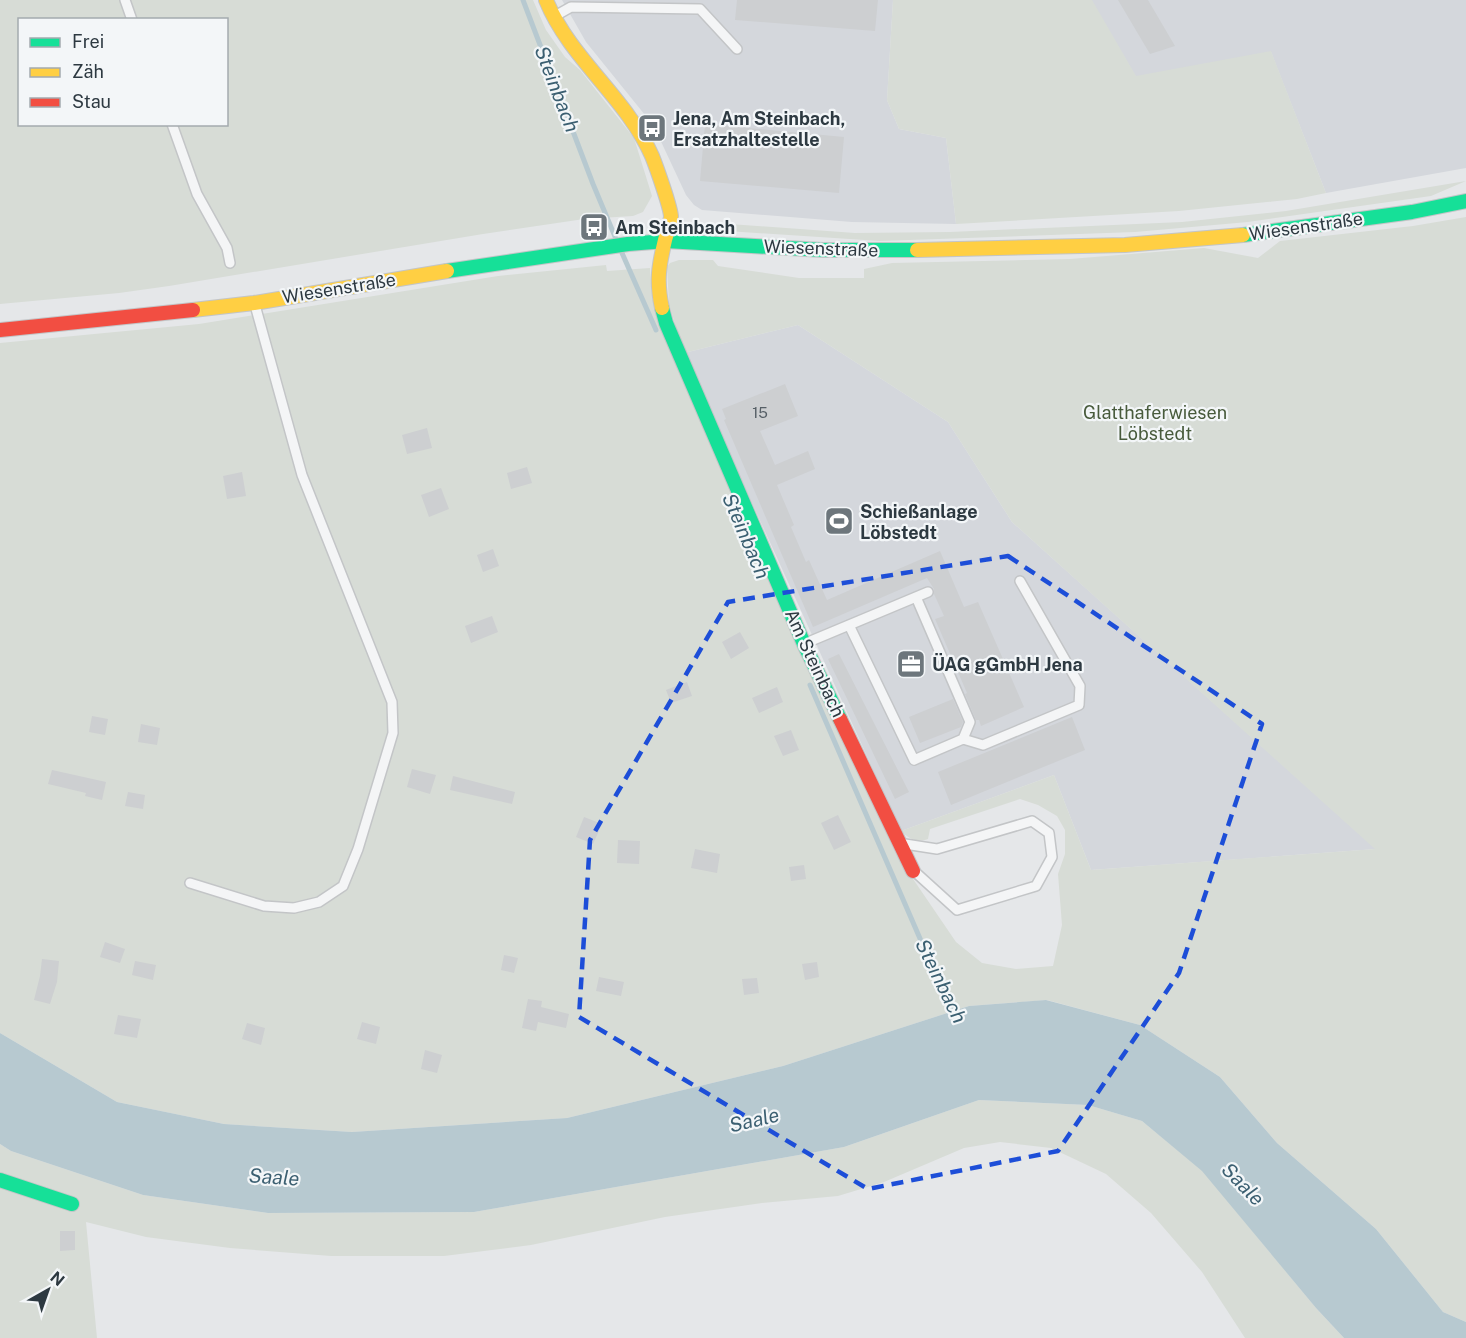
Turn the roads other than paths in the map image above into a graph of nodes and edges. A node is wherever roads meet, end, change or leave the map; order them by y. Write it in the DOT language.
graph roads {
  1 [pos="125,0"];
  2 [pos="546,0"];
  3 [pos="553,17"];
  4 [pos="131,18"];
  5 [pos="737,49"];
  6 [pos="173,126"];
  7 [pos="1466,201"];
  8 [pos="666,241"];
  9 [pos="230,264"];
  10 [pos="254,303"];
  11 [pos="0,330"];
  12 [pos="1020,581"];
  13 [pos="927,592"];
  14 [pos="916,597"];
  15 [pos="849,625"];
  16 [pos="804,644"];
  17 [pos="963,739"];
  18 [pos="900,843"];
  19 [pos="913,871"];
  20 [pos="190,883"];
  21 [pos="0,1180"];
  22 [pos="72,1204"];
  1 -- 4 [label="lane"];
  2 -- 3 [label="street, Am Steinbach"];
  3 -- 5 [label="lane"];
  3 -- 8 [label="street, Am Steinbach"];
  6 -- 9 [label="lane"];
  7 -- 8 [label="street, Wiesenstraße"];
  8 -- 10 [label="street, Wiesenstraße"];
  8 -- 16 [label="street, Am Steinbach"];
  10 -- 11 [label="street, Wiesenstraße"];
  10 -- 20 [label="lane"];
  12 -- 17 [label="lane"];
  13 -- 14 [label="lane"];
  14 -- 15 [label="lane"];
  14 -- 17 [label="lane"];
  15 -- 16 [label="lane"];
  15 -- 17 [label="lane"];
  16 -- 18 [label="street, Am Steinbach"];
  18 -- 19 [label="street, Am Steinbach"];
  18 -- 19 [label="lane"];
  21 -- 22 [label="street"];
}
